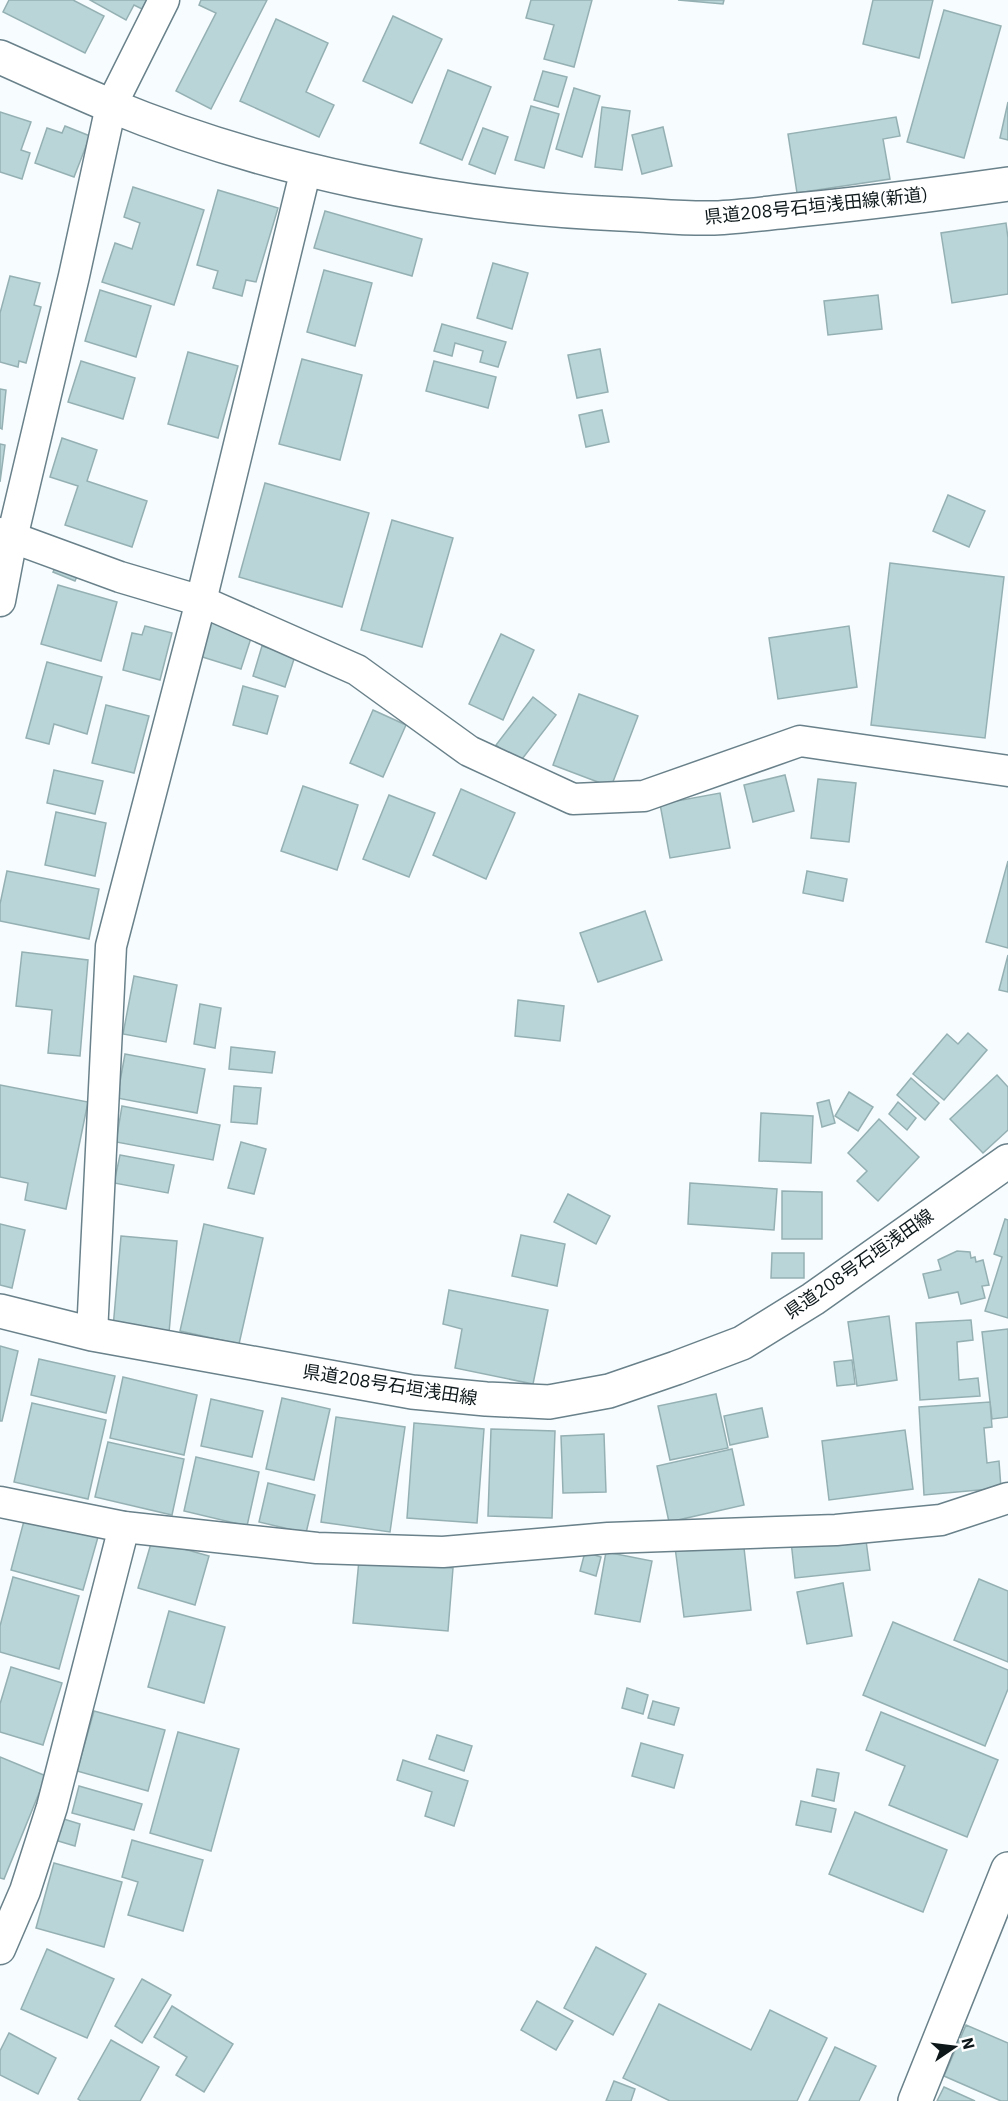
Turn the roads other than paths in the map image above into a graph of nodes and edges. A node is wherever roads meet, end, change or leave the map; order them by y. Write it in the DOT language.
graph roads {
  1 [pos="164,0"];
  2 [pos="0,57"];
  3 [pos="111,106"];
  4 [pos="306,169"];
  5 [pos="1008,184"];
  6 [pos="6,536"];
  7 [pos="0,601"];
  8 [pos="201,601"];
  9 [pos="1008,771"];
  10 [pos="1008,1161"];
  11 [pos="0,1311"];
  12 [pos="92,1334"];
  13 [pos="1008,1498"];
  14 [pos="0,1502"];
  15 [pos="124,1527"];
  16 [pos="1008,1869"];
  17 [pos="0,1949"];
  18 [pos="915,2101"];
  1 -- 3 [label="street"];
  2 -- 3 [label="main road, 県道208号石垣浅田線(新道)"];
  3 -- 4 [label="main road, 県道208号石垣浅田線(新道)"];
  3 -- 6 [label="street"];
  4 -- 5 [label="main road, 県道208号石垣浅田線(新道)"];
  4 -- 8 [label="street"];
  6 -- 7 [label="street"];
  6 -- 8 [label="street"];
  8 -- 9 [label="street"];
  8 -- 12 [label="street"];
  10 -- 12 [label="main road, 県道208号石垣浅田線"];
  11 -- 12 [label="main road, 県道208号石垣浅田線"];
  13 -- 15 [label="street"];
  14 -- 15 [label="street"];
  15 -- 17 [label="street"];
  16 -- 18 [label="main road"];
}
